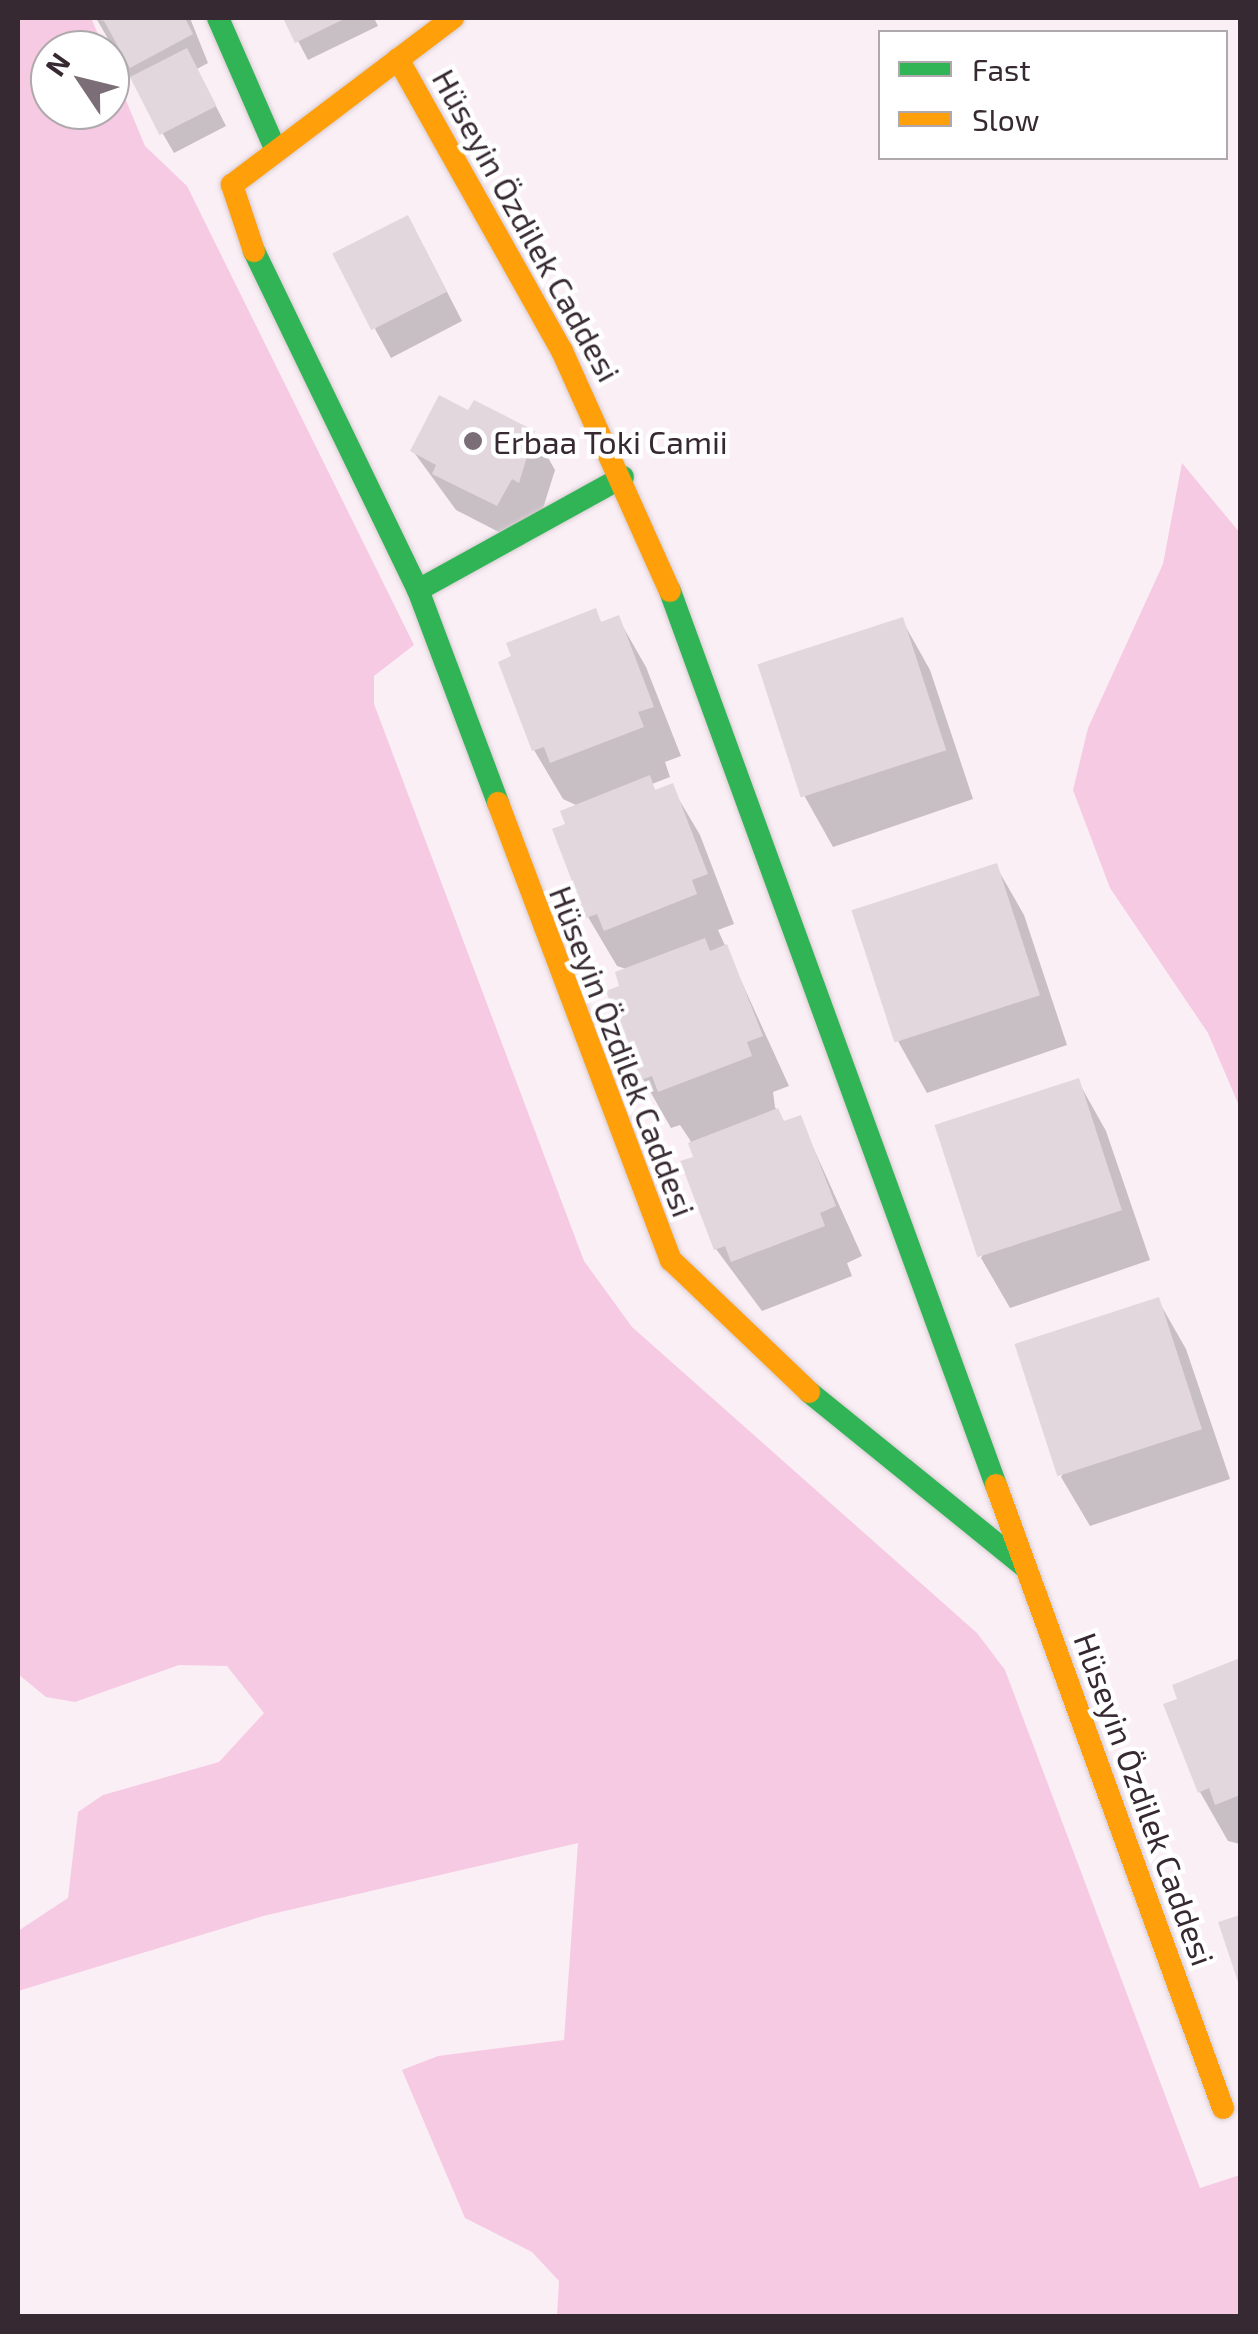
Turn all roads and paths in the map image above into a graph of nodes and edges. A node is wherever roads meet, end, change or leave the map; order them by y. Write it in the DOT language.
graph roads {
  1 [pos="218,18"];
  2 [pos="453,18"];
  3 [pos="398,59"];
  4 [pos="276,151"];
  5 [pos="623,478"];
  6 [pos="418,590"];
  7 [pos="1027,1568"];
  8 [pos="1223,2108"];
  1 -- 4 [label="street"];
  2 -- 3 [label="street, Hüseyin Özdilek Caddesi"];
  3 -- 4 [label="street, Hüseyin Özdilek Caddesi"];
  3 -- 5 [label="street, Hüseyin Özdilek Caddesi"];
  4 -- 6 [label="street, Hüseyin Özdilek Caddesi"];
  5 -- 6 [label="street"];
  5 -- 7 [label="street, Hüseyin Özdilek Caddesi"];
  6 -- 7 [label="street, Hüseyin Özdilek Caddesi"];
  7 -- 8 [label="street, Hüseyin Özdilek Caddesi"];
}
